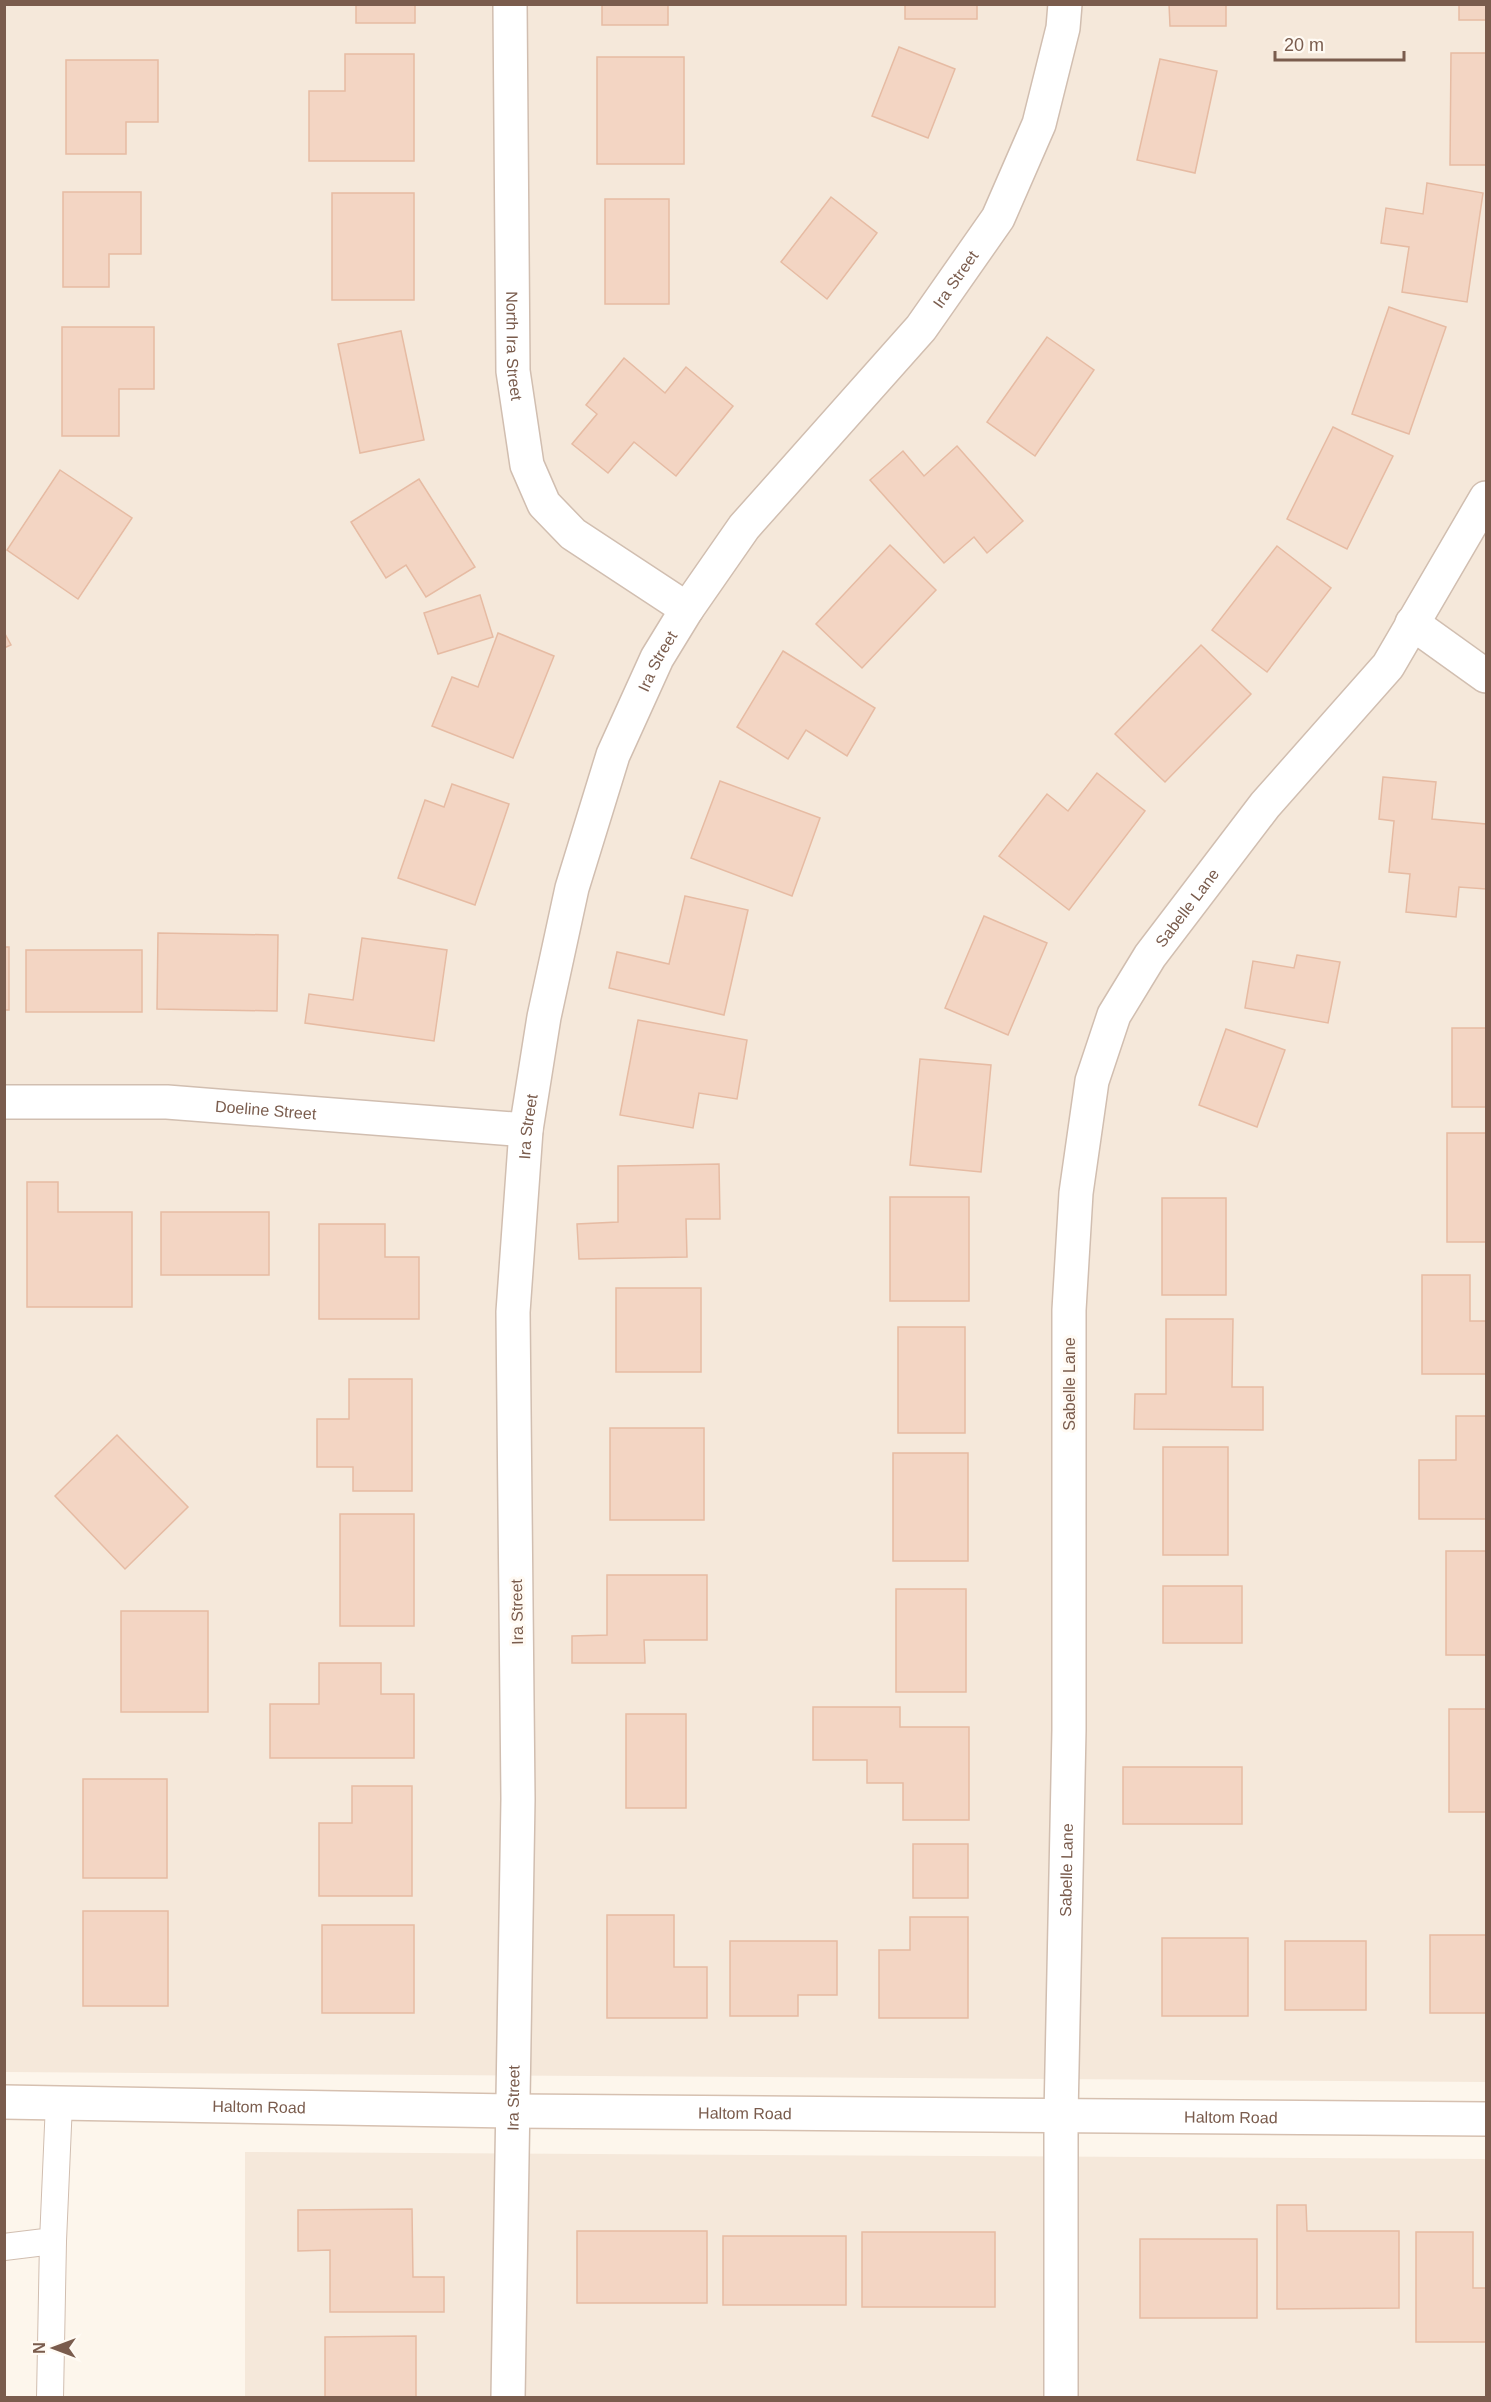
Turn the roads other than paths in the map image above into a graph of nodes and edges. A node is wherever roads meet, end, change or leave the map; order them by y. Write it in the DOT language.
graph roads {
  1 [pos="510,4"];
  2 [pos="1065,4"];
  3 [pos="1486,498"];
  4 [pos="687,609"];
  5 [pos="1412,623"];
  6 [pos="1486,676"];
  7 [pos="4,1102"];
  8 [pos="526,1130"];
  9 [pos="4,2102"];
  10 [pos="59,2103"];
  11 [pos="513,2110"];
  12 [pos="1060,2116"];
  13 [pos="1486,2119"];
  14 [pos="53,2241"];
  15 [pos="4,2247"];
  16 [pos="51,2397"];
  17 [pos="508,2397"];
  18 [pos="1060,2397"];
  1 -- 4 [label="street, North Ira Street"];
  2 -- 4 [label="street, Ira Street"];
  3 -- 5 [label="street, Sabelle Lane"];
  4 -- 8 [label="street, Ira Street"];
  5 -- 6 [label="street"];
  5 -- 12 [label="street, Sabelle Lane"];
  7 -- 8 [label="street, Doeline Street"];
  8 -- 11 [label="street, Ira Street"];
  9 -- 10 [label="street, Haltom Road"];
  10 -- 11 [label="street, Haltom Road"];
  10 -- 14 [label="lane"];
  11 -- 12 [label="street, Haltom Road"];
  11 -- 17 [label="street, Ira Street"];
  12 -- 13 [label="street, Haltom Road"];
  12 -- 18 [label="street, Sabelle Lane"];
  14 -- 15 [label="lane"];
  14 -- 16 [label="lane"];
}
